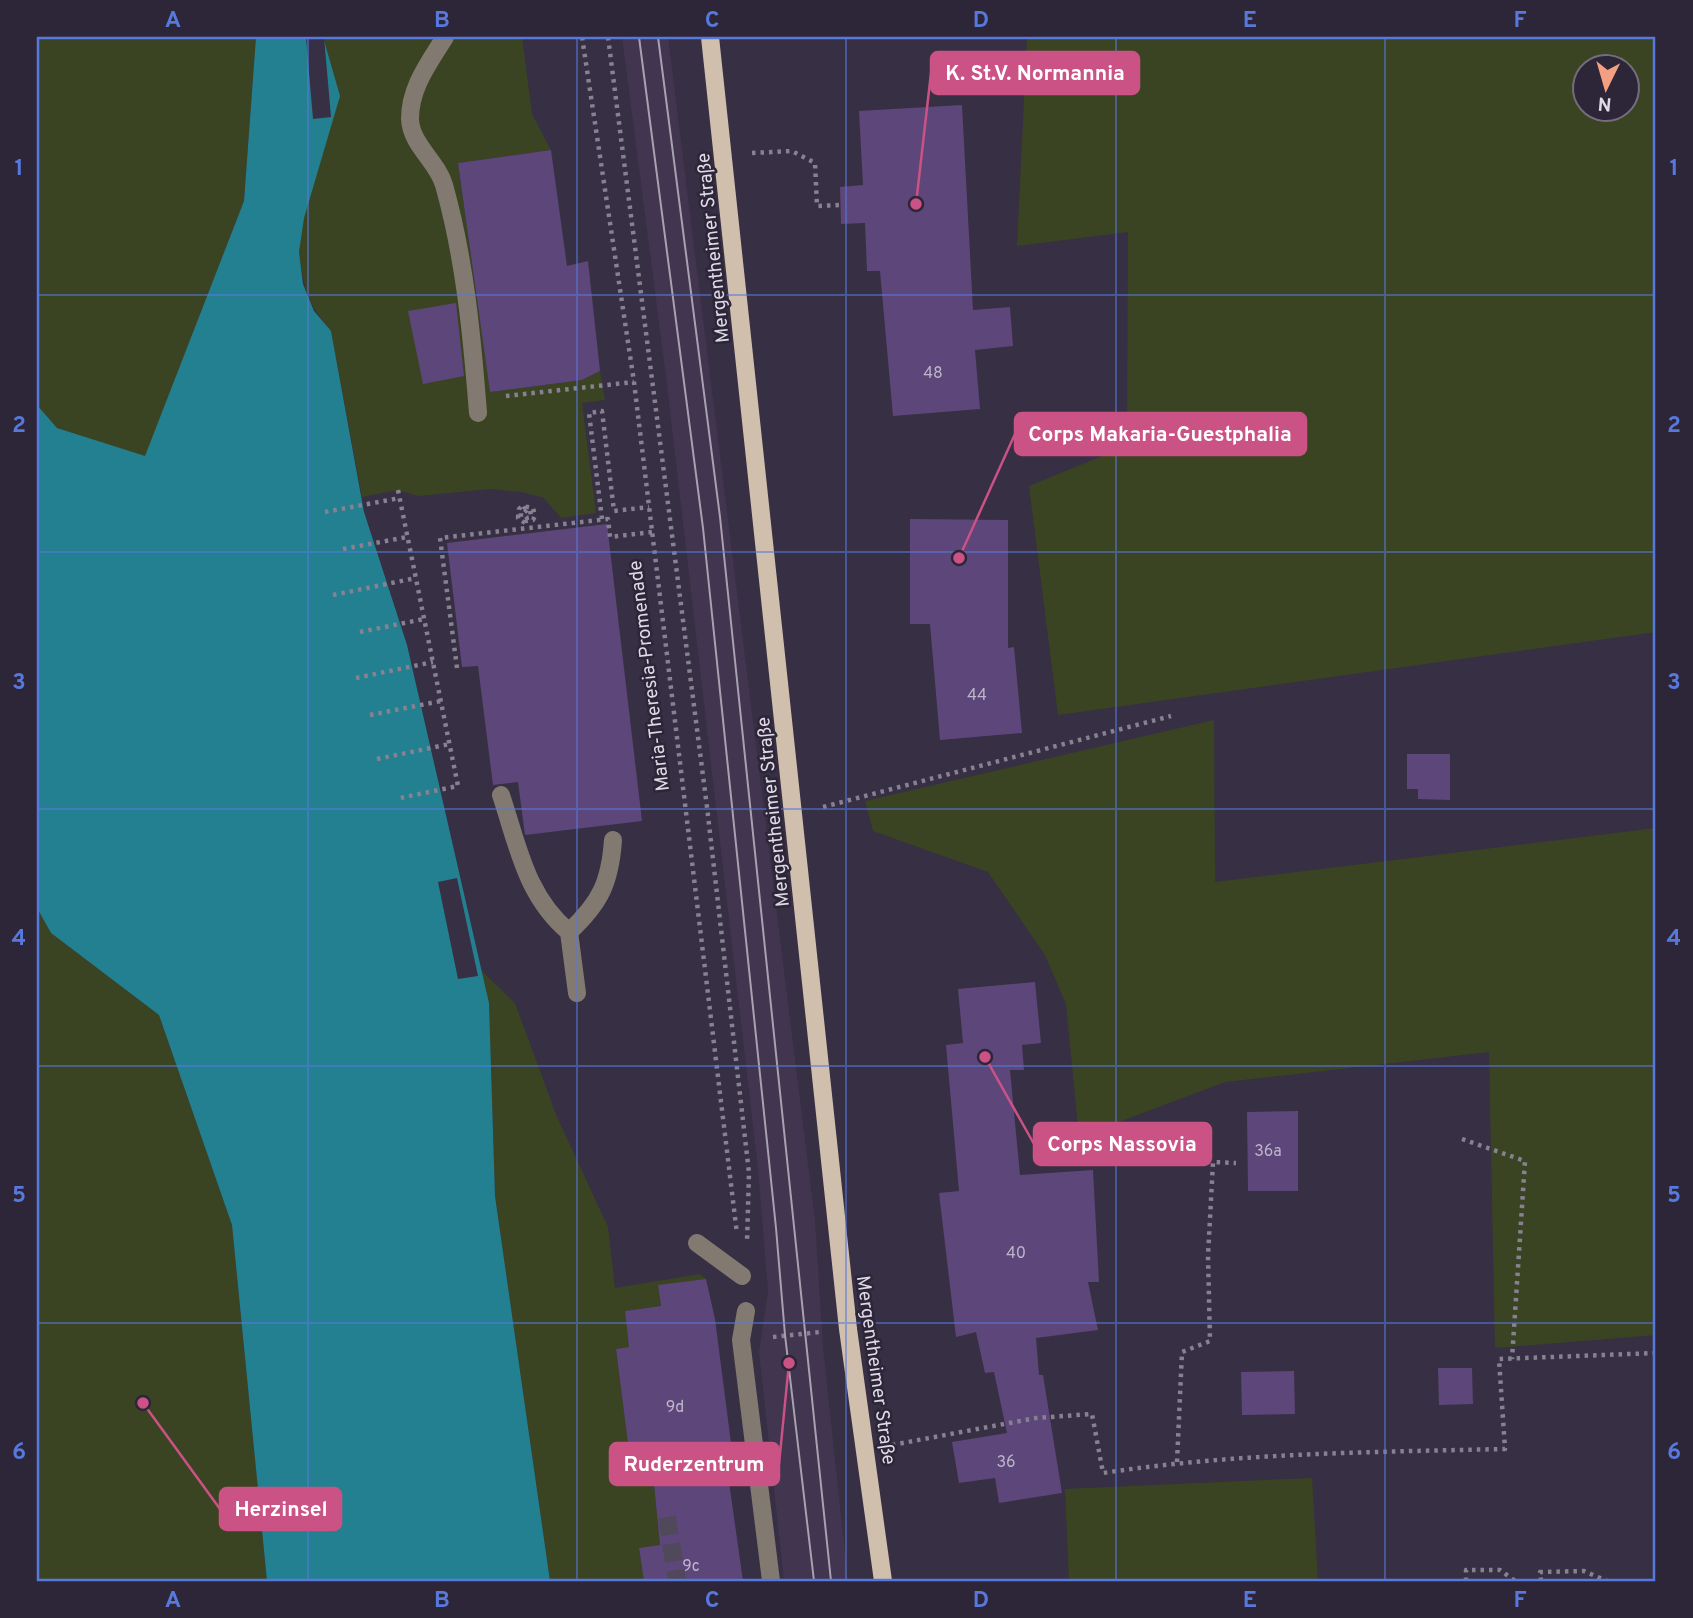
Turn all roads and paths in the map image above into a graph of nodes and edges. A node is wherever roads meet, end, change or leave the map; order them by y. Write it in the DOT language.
graph roads {
  1 [pos="445,37"];
  2 [pos="582,37"];
  3 [pos="608,37"];
  4 [pos="710,37"];
  5 [pos="723,154"];
  6 [pos="840,205"];
  7 [pos="634,382"];
  8 [pos="477,406"];
  9 [pos="398,490"];
  10 [pos="400,498"];
  11 [pos="649,507"];
  12 [pos="325,512"];
  13 [pos="602,519"];
  14 [pos="527,523"];
  15 [pos="652,532"];
  16 [pos="407,537"];
  17 [pos="343,549"];
  18 [pos="416,578"];
  19 [pos="333,595"];
  20 [pos="424,619"];
  21 [pos="360,632"];
  22 [pos="433,662"];
  23 [pos="457,668"];
  24 [pos="356,678"];
  25 [pos="441,701"];
  26 [pos="370,715"];
  27 [pos="1171,716"];
  28 [pos="450,744"];
  29 [pos="377,760"];
  30 [pos="501,794"];
  31 [pos="400,798"];
  32 [pos="851,800"];
  33 [pos="613,840"];
  34 [pos="569,932"];
  35 [pos="577,992"];
  36 [pos="1462,1139"];
  37 [pos="1236,1163"];
  38 [pos="747,1242"];
  39 [pos="698,1243"];
  40 [pos="742,1276"];
  41 [pos="746,1311"];
  42 [pos="848,1329"];
  43 [pos="741,1340"];
  44 [pos="1656,1353"];
  45 [pos="1512,1359"];
  46 [pos="866,1450"];
  47 [pos="1177,1462"];
  48 [pos="771,1581"];
  49 [pos="883,1581"];
  50 [pos="1466,1581"];
  51 [pos="1515,1581"];
  52 [pos="1541,1581"];
  53 [pos="1606,1581"];
  1 -- 8 [label="street"];
  2 -- 7 [label="path, Maria-Theresia-Promenade"];
  3 -- 38 [label="path"];
  4 -- 5 [label="main road, Mergentheimer Straße"];
  5 -- 6 [label="path"];
  5 -- 42 [label="main road, Mergentheimer Straße"];
  7 -- 8 [label="path"];
  7 -- 11 [label="path, Maria-Theresia-Promenade"];
  9 -- 10 [label="path"];
  10 -- 12 [label="path"];
  10 -- 16 [label="path"];
  11 -- 13 [label="path"];
  11 -- 15 [label="path, Maria-Theresia-Promenade"];
  13 -- 15 [label="path"];
  13 -- 23 [label="path"];
  14 -- 14 [label="path"];
  15 -- 40 [label="path, Maria-Theresia-Promenade"];
  16 -- 17 [label="path"];
  16 -- 18 [label="path"];
  18 -- 19 [label="path"];
  18 -- 20 [label="path"];
  20 -- 21 [label="path"];
  20 -- 22 [label="path"];
  22 -- 24 [label="path"];
  22 -- 25 [label="path"];
  25 -- 26 [label="path"];
  25 -- 28 [label="path"];
  27 -- 32 [label="path"];
  28 -- 29 [label="path"];
  28 -- 31 [label="path"];
  30 -- 34 [label="street"];
  33 -- 34 [label="street"];
  34 -- 35 [label="street"];
  36 -- 45 [label="path"];
  37 -- 47 [label="path"];
  39 -- 40 [label="street"];
  41 -- 43 [label="street"];
  42 -- 43 [label="path"];
  42 -- 46 [label="main road, Mergentheimer Straße"];
  43 -- 48 [label="street"];
  44 -- 45 [label="path"];
  45 -- 47 [label="path"];
  46 -- 47 [label="path"];
  46 -- 49 [label="main road, Mergentheimer Straße"];
  50 -- 51 [label="path"];
  52 -- 53 [label="path"];
}
